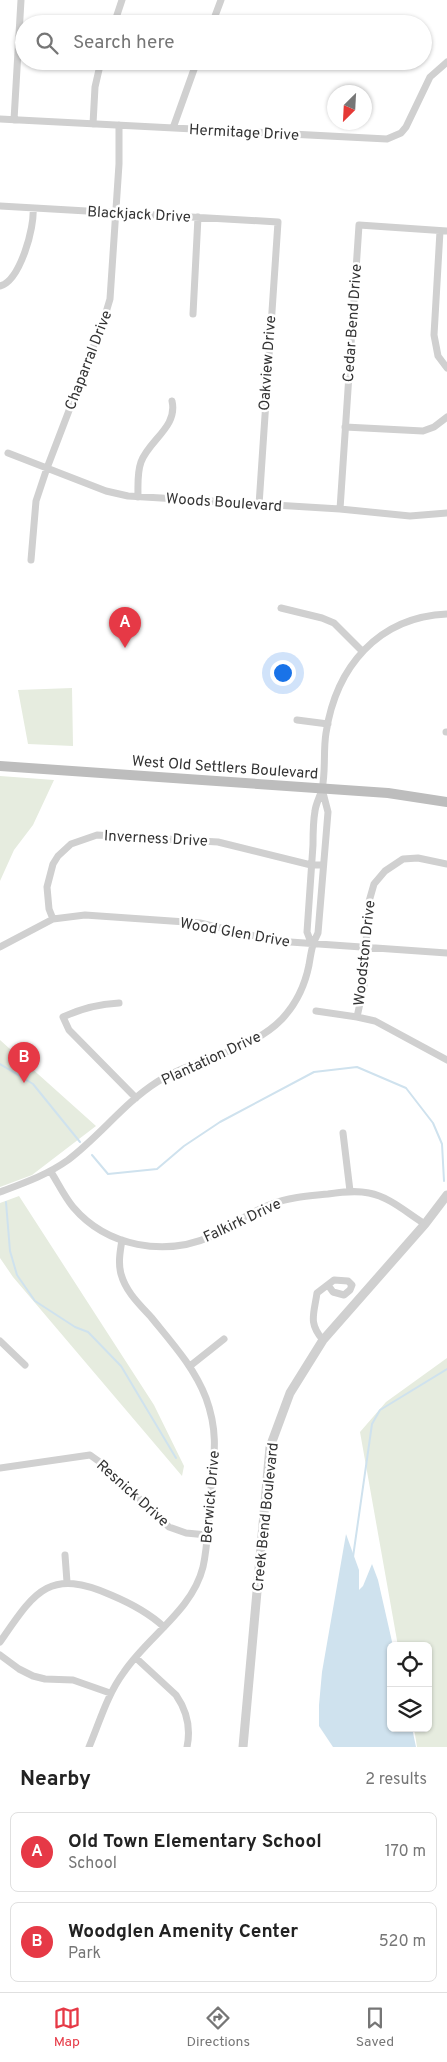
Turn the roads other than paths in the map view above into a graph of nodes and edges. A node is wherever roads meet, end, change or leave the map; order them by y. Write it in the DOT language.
graph roads {
  1 [pos="20,0"];
  2 [pos="122,0"];
  3 [pos="221,0"];
  4 [pos="19,15"];
  5 [pos="117,15"];
  6 [pos="215,15"];
  7 [pos="447,62"];
  8 [pos="16,70"];
  9 [pos="100,70"];
  10 [pos="195,70"];
  11 [pos="0,119"];
  12 [pos="14,120"];
  13 [pos="93,124"];
  14 [pos="119,125"];
  15 [pos="173,128"];
  16 [pos="0,206"];
  17 [pos="33,208"];
  18 [pos="116,212"];
  19 [pos="198,217"];
  20 [pos="278,222"];
  21 [pos="444,231"];
  22 [pos="0,286"];
  23 [pos="193,314"];
  24 [pos="447,368"];
  25 [pos="172,401"];
  26 [pos="447,417"];
  27 [pos="345,427"];
  28 [pos="8,453"];
  29 [pos="47,468"];
  30 [pos="138,497"];
  31 [pos="259,505"];
  32 [pos="340,510"];
  33 [pos="447,513"];
  34 [pos="31,560"];
  35 [pos="282,608"];
  36 [pos="447,614"];
  37 [pos="362,651"];
  38 [pos="297,720"];
  39 [pos="328,724"];
  40 [pos="0,766"];
  41 [pos="322,789"];
  42 [pos="447,802"];
  43 [pos="447,864"];
  44 [pos="311,865"];
  45 [pos="324,865"];
  46 [pos="53,919"];
  47 [pos="312,945"];
  48 [pos="0,947"];
  49 [pos="366,948"];
  50 [pos="447,953"];
  51 [pos="119,1003"];
  52 [pos="316,1011"];
  53 [pos="357,1016"];
  54 [pos="447,1060"];
  55 [pos="136,1098"];
  56 [pos="343,1132"];
  57 [pos="51,1172"];
  58 [pos="350,1191"];
  59 [pos="0,1192"];
  60 [pos="447,1195"];
  61 [pos="425,1224"];
  62 [pos="122,1240"];
  63 [pos="328,1285"];
  64 [pos="224,1339"];
  65 [pos="323,1340"];
  66 [pos="0,1341"];
  67 [pos="25,1365"];
  68 [pos="190,1366"];
  69 [pos="0,1468"];
  70 [pos="207,1535"];
  71 [pos="65,1555"];
  72 [pos="67,1582"];
  73 [pos="164,1627"];
  74 [pos="0,1642"];
  75 [pos="0,1655"];
  76 [pos="136,1658"];
  77 [pos="110,1693"];
  78 [pos="89,1747"];
  79 [pos="187,1747"];
  80 [pos="243,1747"];
  1 -- 4 [label="street"];
  2 -- 5 [label="street"];
  3 -- 6 [label="street"];
  7 -- 15 [label="street, Hermitage Drive"];
  8 -- 12 [label="street"];
  9 -- 13 [label="street"];
  10 -- 15 [label="street"];
  11 -- 12 [label="street, Hermitage Drive"];
  12 -- 13 [label="street, Hermitage Drive"];
  13 -- 14 [label="street, Hermitage Drive"];
  14 -- 15 [label="street, Hermitage Drive"];
  14 -- 18 [label="street, Chaparral Drive"];
  16 -- 17 [label="street, Blackjack Drive"];
  17 -- 18 [label="street, Blackjack Drive"];
  17 -- 22 [label="street"];
  18 -- 19 [label="street, Blackjack Drive"];
  18 -- 29 [label="street, Chaparral Drive"];
  19 -- 20 [label="street, Blackjack Drive"];
  19 -- 23 [label="street"];
  20 -- 31 [label="street, Oakview Drive"];
  21 -- 24 [label="street"];
  21 -- 27 [label="street, Cedar Bend Drive"];
  25 -- 30 [label="street"];
  26 -- 27 [label="street"];
  27 -- 32 [label="street, Cedar Bend Drive"];
  28 -- 29 [label="street, Woods Boulevard"];
  29 -- 30 [label="street, Woods Boulevard"];
  29 -- 34 [label="street, Chaparral Drive"];
  30 -- 31 [label="street, Woods Boulevard"];
  31 -- 32 [label="street, Woods Boulevard"];
  32 -- 33 [label="street, Woods Boulevard"];
  35 -- 37 [label="street"];
  36 -- 37 [label="street, Plantation Drive"];
  37 -- 39 [label="street, Plantation Drive"];
  38 -- 39 [label="street"];
  39 -- 41 [label="street, Plantation Drive"];
  40 -- 41 [label="main road, West Old Settlers Boulevard"];
  41 -- 42 [label="main road, West Old Settlers Boulevard"];
  41 -- 44 [label="street, Plantation Drive"];
  41 -- 45 [label="street, Plantation Drive"];
  43 -- 49 [label="street, Woodston Drive"];
  44 -- 45 [label="street, Inverness Drive"];
  44 -- 46 [label="street, Inverness Drive"];
  44 -- 47 [label="street, Plantation Drive"];
  45 -- 47 [label="street, Plantation Drive"];
  46 -- 47 [label="street, Wood Glen Drive"];
  46 -- 48 [label="street, Wood Glen Drive"];
  47 -- 49 [label="street, Wood Glen Drive"];
  47 -- 55 [label="street, Plantation Drive"];
  49 -- 50 [label="street, Wood Glen Drive"];
  49 -- 53 [label="street, Woodston Drive"];
  51 -- 55 [label="street"];
  52 -- 53 [label="street"];
  53 -- 54 [label="street"];
  55 -- 57 [label="street, Plantation Drive"];
  56 -- 58 [label="street"];
  57 -- 59 [label="street, Plantation Drive"];
  57 -- 62 [label="street, Falkirk Drive"];
  58 -- 61 [label="street, Falkirk Drive"];
  58 -- 62 [label="street, Falkirk Drive"];
  60 -- 61 [label="street, Creek Bend Boulevard"];
  61 -- 65 [label="street, Creek Bend Boulevard"];
  62 -- 68 [label="street, Berwick Drive"];
  63 -- 65 [label="street"];
  64 -- 68 [label="street"];
  65 -- 80 [label="street, Creek Bend Boulevard"];
  66 -- 67 [label="street"];
  68 -- 70 [label="street, Berwick Drive"];
  69 -- 70 [label="street, Resnick Drive"];
  70 -- 73 [label="street, Berwick Drive"];
  71 -- 72 [label="street"];
  72 -- 73 [label="street"];
  72 -- 74 [label="street"];
  73 -- 76 [label="street, Berwick Drive"];
  75 -- 77 [label="street"];
  76 -- 77 [label="street, Berwick Drive"];
  76 -- 79 [label="street"];
  77 -- 78 [label="street, Berwick Drive"];
}
